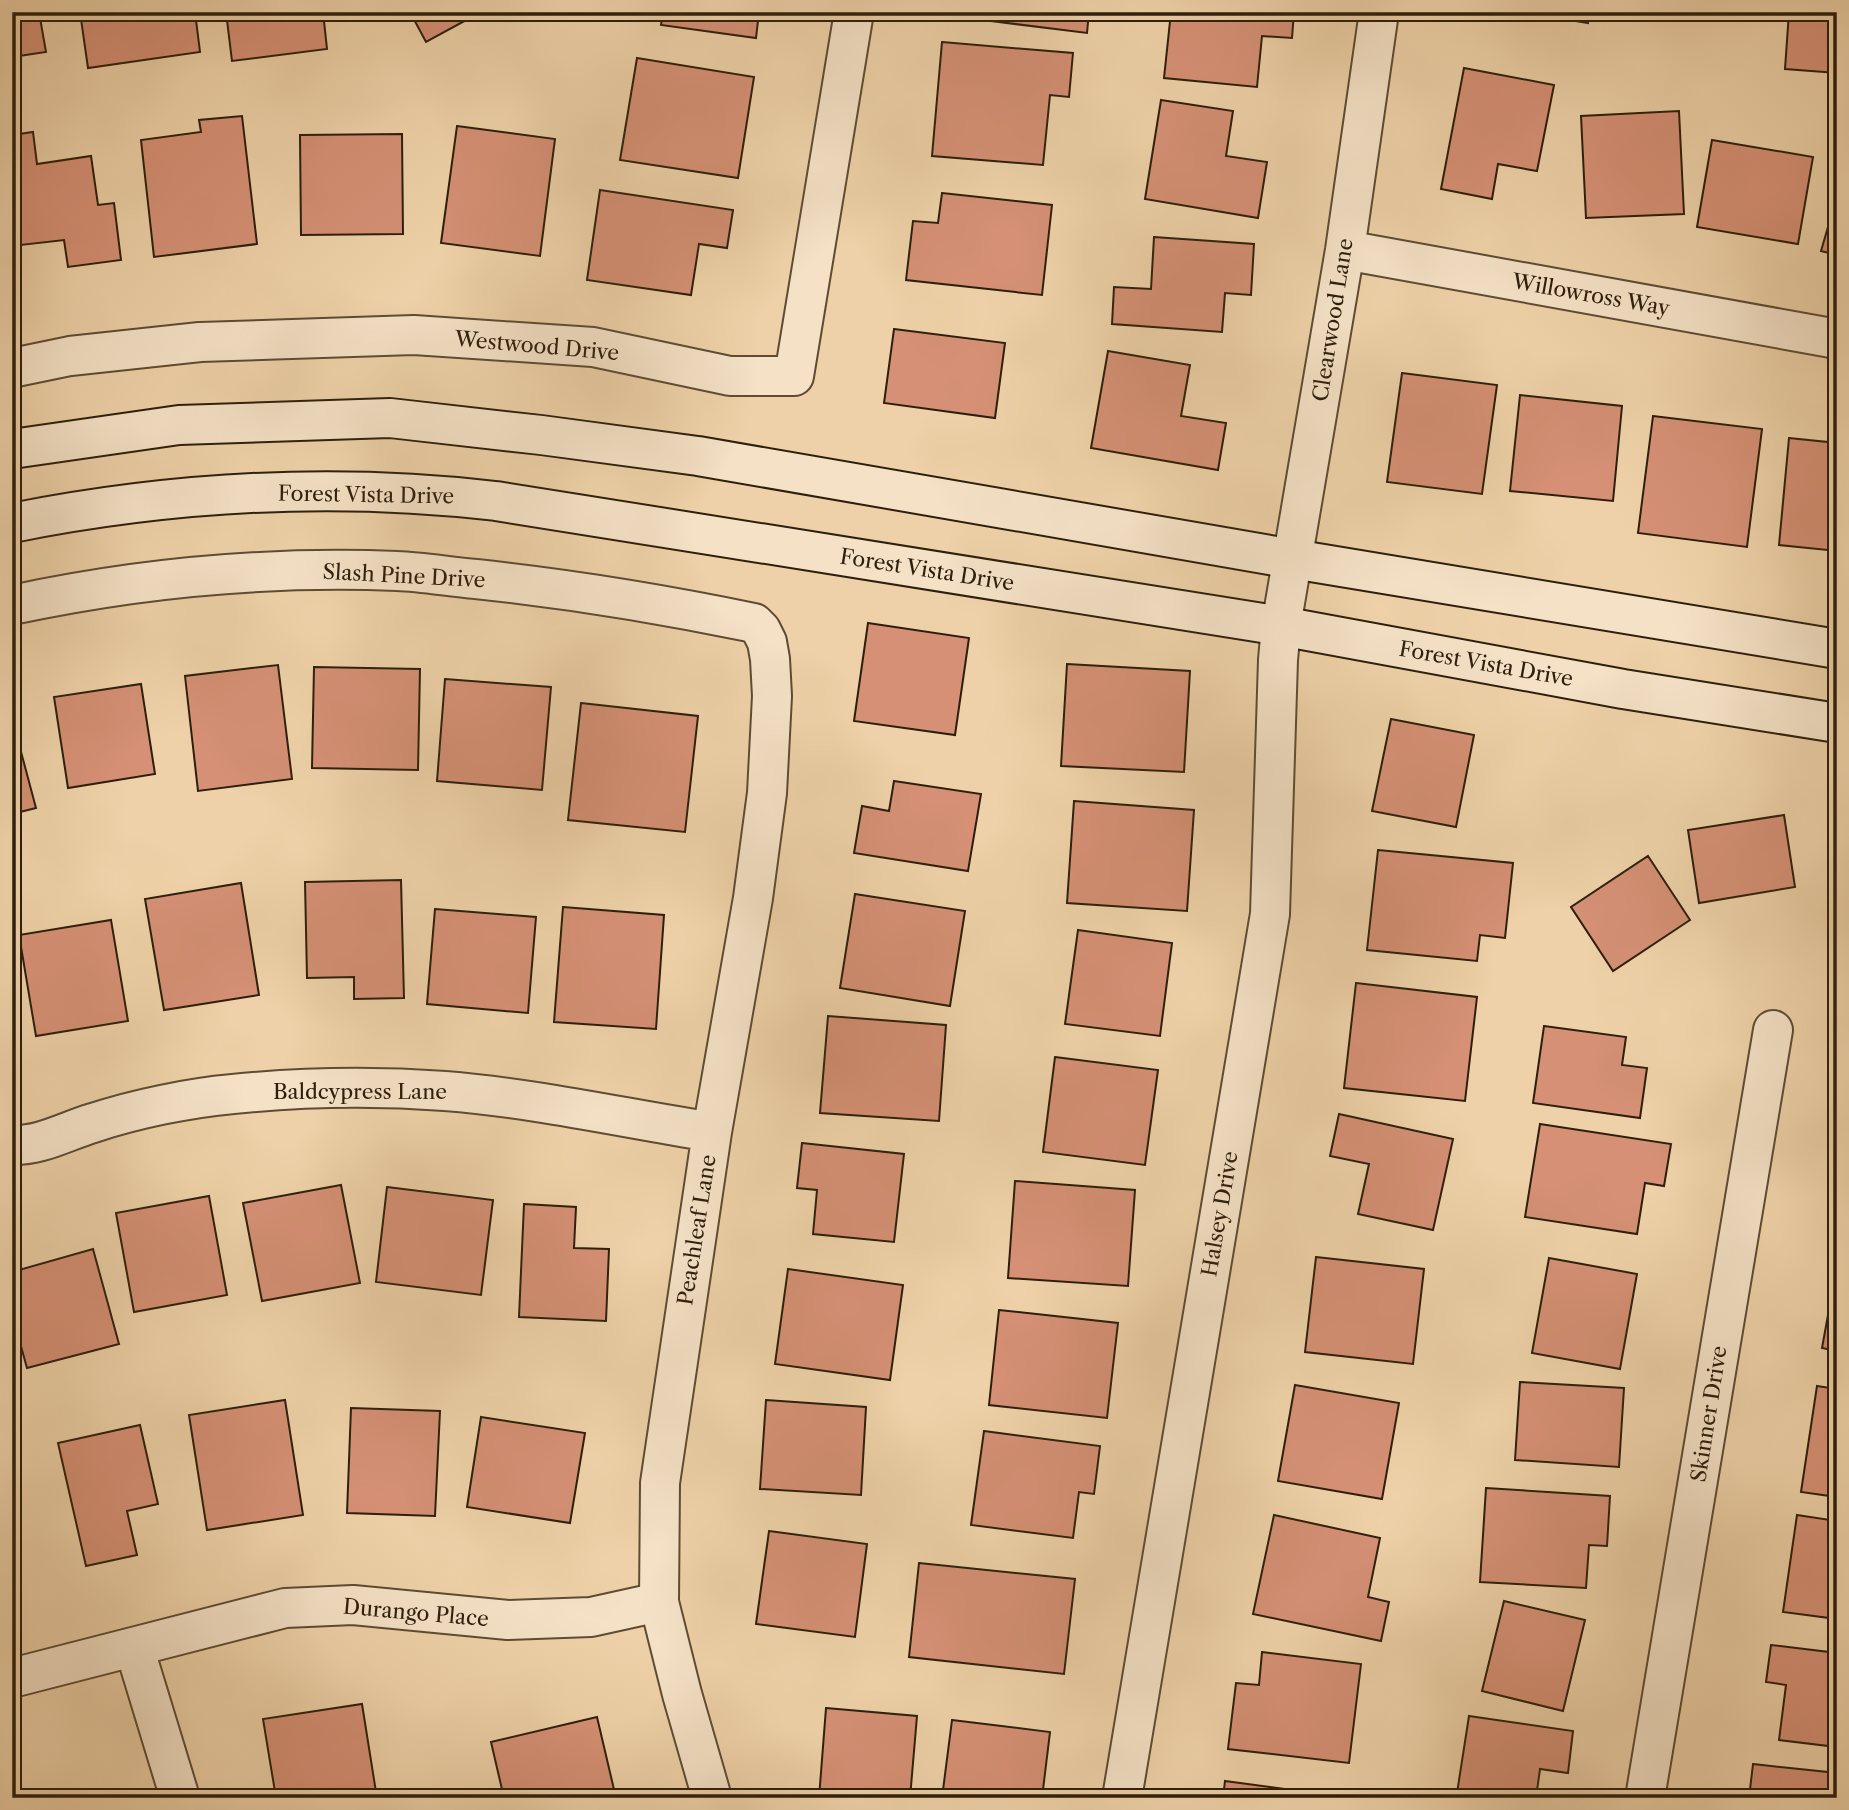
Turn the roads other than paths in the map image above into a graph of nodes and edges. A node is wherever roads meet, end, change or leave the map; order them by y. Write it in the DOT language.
graph roads {
  1 [pos="853,12"];
  2 [pos="1379,12"];
  3 [pos="1345,250"];
  4 [pos="1837,339"];
  5 [pos="12,369"];
  6 [pos="12,450"];
  7 [pos="12,523"];
  8 [pos="1293,559"];
  9 [pos="12,605"];
  10 [pos="1281,626"];
  11 [pos="1837,649"];
  12 [pos="770,659"];
  13 [pos="1837,723"];
  14 [pos="1773,1030"];
  15 [pos="712,1132"];
  16 [pos="12,1145"];
  17 [pos="659,1602"];
  18 [pos="134,1647"];
  19 [pos="12,1678"];
  20 [pos="180,1798"];
  21 [pos="712,1798"];
  22 [pos="1122,1798"];
  23 [pos="1645,1798"];
  1 -- 5 [label="street, Westwood Drive"];
  2 -- 3 [label="street, Clearwood Lane"];
  3 -- 4 [label="street, Willowross Way"];
  3 -- 8 [label="street, Clearwood Lane"];
  6 -- 8 [label="street"];
  7 -- 10 [label="street, Forest Vista Drive"];
  8 -- 10 [label="street, Clearwood Lane"];
  8 -- 11 [label="street"];
  9 -- 12 [label="street, Slash Pine Drive"];
  10 -- 13 [label="street, Forest Vista Drive"];
  10 -- 22 [label="street, Halsey Drive"];
  12 -- 15 [label="street, Peachleaf Lane"];
  14 -- 23 [label="street, Skinner Drive"];
  15 -- 16 [label="street, Baldcypress Lane"];
  15 -- 17 [label="street, Peachleaf Lane"];
  17 -- 18 [label="street, Durango Place"];
  17 -- 21 [label="street, Peachleaf Lane"];
  18 -- 19 [label="street, Durango Place"];
  18 -- 20 [label="street"];
}
